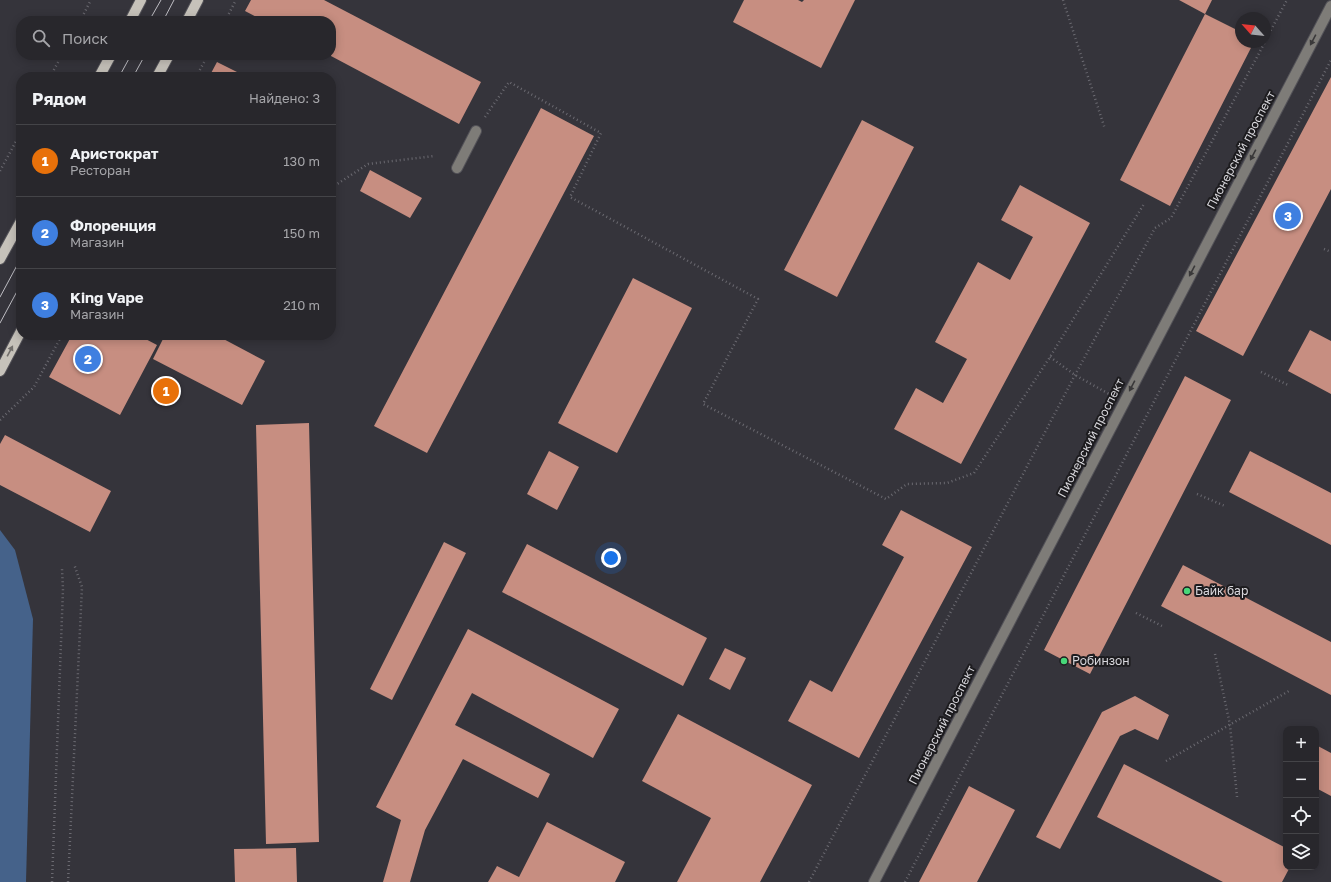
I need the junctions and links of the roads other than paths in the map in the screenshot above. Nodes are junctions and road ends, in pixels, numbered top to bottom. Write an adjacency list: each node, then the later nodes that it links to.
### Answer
1 (141, 0): 4 (main road)
2 (198, 0): 5 (main road)
3 (1331, 6): 16 (street, Пионерский проспект, one-way to 16)
4 (133, 16)
5 (190, 16)
6 (108, 60): 8 (main road)
7 (166, 60): 9 (main road)
8 (102, 72)
9 (160, 72)
10 (476, 131): 11 (street)
11 (457, 168)
12 (16, 230): 13 (main road)
13 (0, 259)
14 (16, 340): 15 (main road, one-way to 14)
15 (0, 371)
16 (874, 882)

